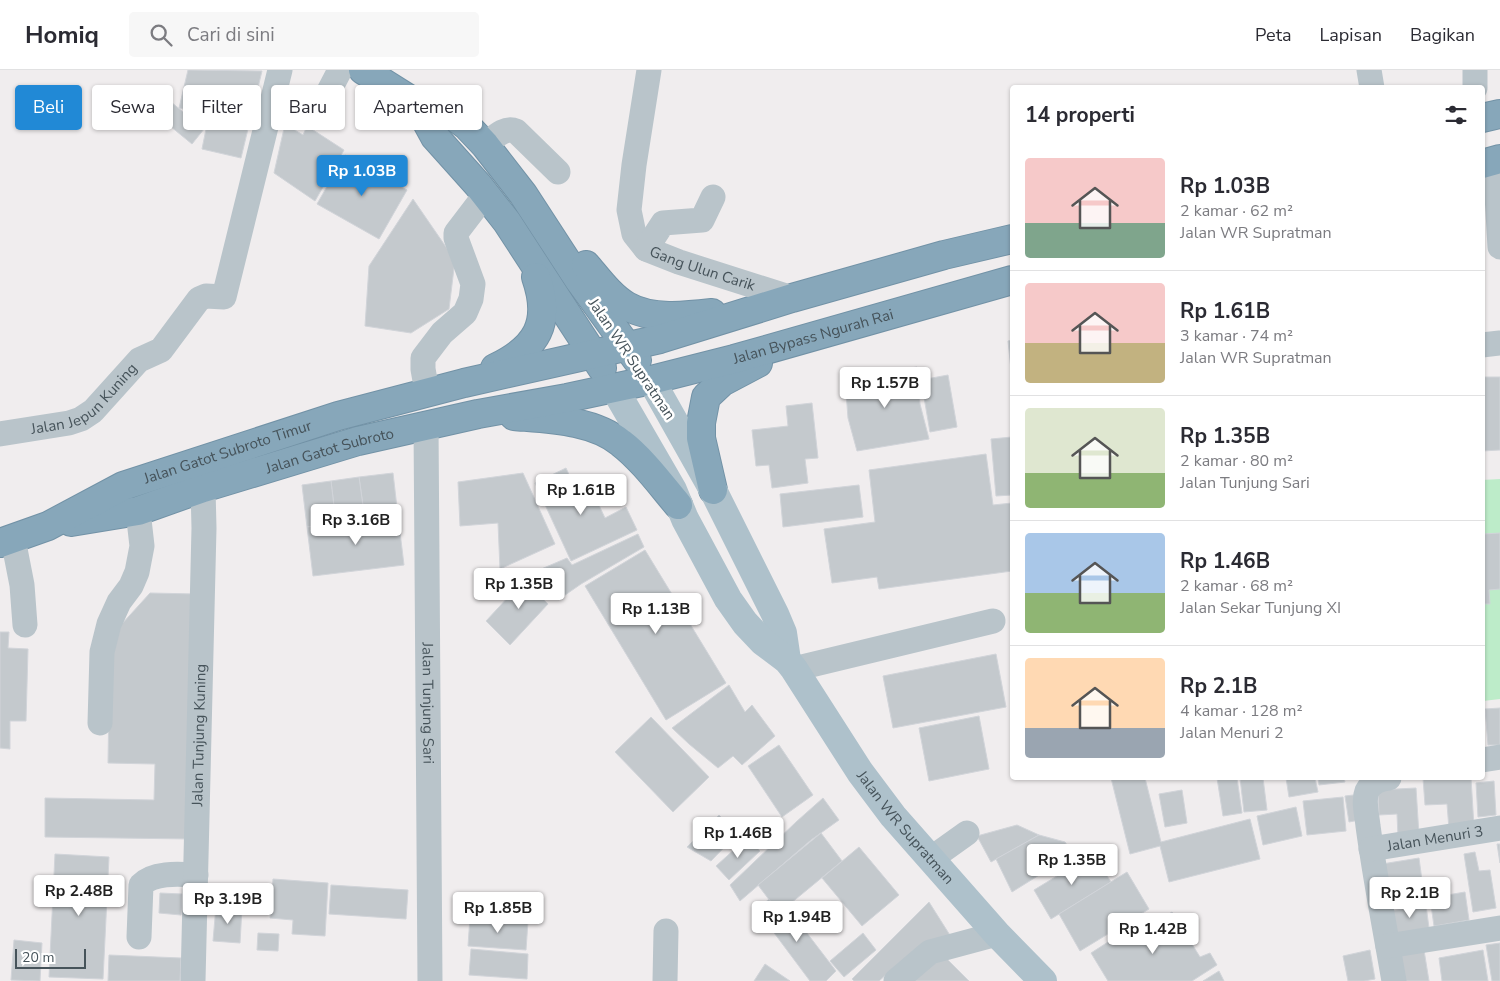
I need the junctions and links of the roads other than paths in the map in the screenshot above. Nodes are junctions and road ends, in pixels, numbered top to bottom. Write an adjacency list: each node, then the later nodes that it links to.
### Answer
1 (280, 70): 39 (street, Jalan Jepun Kuning)
2 (340, 70): 7 (street)
3 (363, 70): 8 (highway, Jalan WR Supratman)
4 (649, 70): 23 (street, Gang Ulun Carik)
5 (1369, 70): 9 (street)
6 (1475, 70): 10 (street)
7 (332, 85)
8 (387, 85)
9 (1372, 85)
10 (1475, 85)
11 (1500, 114): 12 (highway)
12 (1485, 117)
13 (432, 130): 18 (highway, Jalan WR Supratman)
14 (471, 130): 15 (highway, Jalan WR Supratman)
15 (485, 144): 17 (street); 20 (highway, Jalan WR Supratman)
16 (1492, 161): 22 (street)
17 (558, 172)
18 (485, 195): 24 (highway, Jalan WR Supratman); 36 (street)
19 (713, 197): 23 (street)
20 (538, 218): 27 (highway); 31 (highway, Jalan WR Supratman)
21 (1010, 239): 26 (highway)
22 (1494, 240)
23 (646, 249): 26 (street, Gang Ulun Carik)
24 (530, 258): 32 (highway, Jalan WR Supratman); 34 (highway)
25 (1010, 281): 28 (highway, Jalan Bypass Ngurah Rai)
26 (792, 298): 27 (highway)
27 (760, 308): 31 (highway)
28 (806, 337): 33 (highway, Jalan Bypass Ngurah Rai); 41 (highway)
29 (1500, 343): 30 (street)
30 (1485, 345)
31 (628, 347): 32 (highway); 33 (highway, Jalan WR Supratman)
32 (594, 355): 34 (highway); 35 (highway, Jalan WR Supratman)
33 (651, 380): 35 (highway, Jalan Bypass Ngurah Rai); 41 (main road, Jalan WR Supratman)
34 (464, 383): 36 (highway, Jalan Gatot Subroto Timur)
35 (614, 388): 37 (highway, Jalan Gatot Subroto); 42 (main road, Jalan WR Supratman)
36 (427, 392): 44 (highway, Jalan Gatot Subroto Timur)
37 (478, 414): 38 (highway, Jalan Gatot Subroto); 42 (highway)
38 (426, 424): 40 (highway, Jalan Gatot Subroto); 64 (street, Jalan Tunjung Sari)
39 (0, 434)
40 (203, 488): 43 (highway, Jalan Gatot Subroto); 57 (street, Jalan Tunjung Kuning)
41 (713, 490): 48 (main road, Jalan WR Supratman)
42 (678, 505): 48 (main road, Jalan WR Supratman)
43 (138, 511): 44 (highway, Jalan Gatot Subroto); 49 (street)
44 (48, 526): 45 (highway, Jalan Gatot Subroto Timur)
45 (6, 541): 47 (street)
46 (993, 621): 48 (street)
47 (25, 625)
48 (790, 664): 56 (main road, Jalan WR Supratman)
49 (100, 723)
50 (1500, 757): 51 (street)
51 (1485, 760)
52 (1380, 780): 55 (street)
53 (1500, 828): 55 (street, Jalan Menuri 3)
54 (966, 833): 56 (street)
55 (1371, 849): 62 (street)
56 (932, 858): 60 (main road, Jalan WR Supratman)
57 (196, 875): 61 (street); 63 (street, Jalan Tunjung Kuning)
58 (1500, 928): 62 (street)
59 (666, 931): 65 (street)
60 (996, 934): 66 (street); 67 (main road, Jalan WR Supratman)
61 (139, 936)
62 (1388, 946): 68 (street)
63 (193, 981)
64 (430, 981)
65 (665, 981)
66 (896, 981)
67 (1043, 981)
68 (1394, 981)

